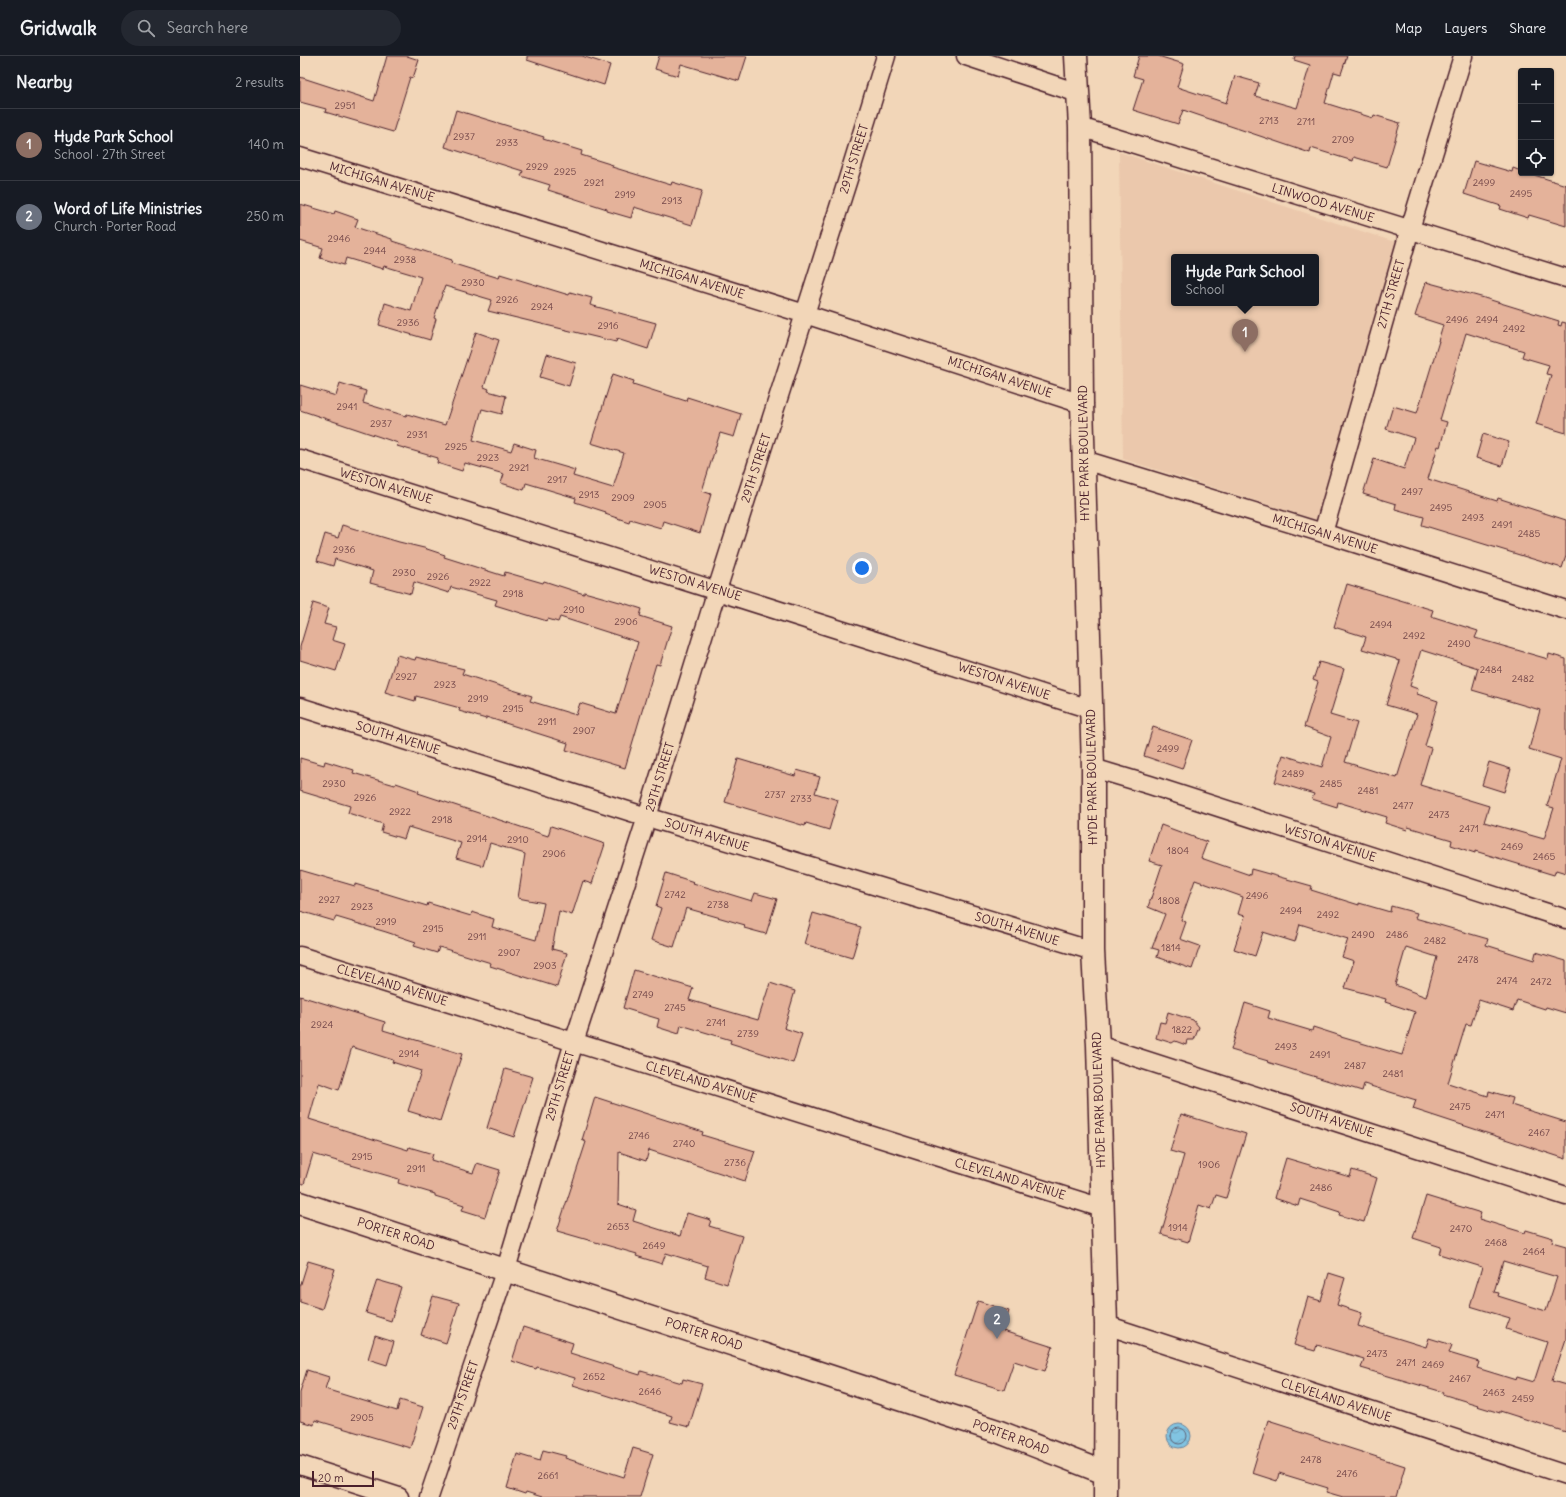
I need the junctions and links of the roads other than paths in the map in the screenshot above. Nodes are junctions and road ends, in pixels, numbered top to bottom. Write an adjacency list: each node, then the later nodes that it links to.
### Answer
1 (886, 56): 10 (street, 29TH STREET)
2 (966, 56): 5 (street)
3 (1076, 56): 5 (main road, HYDE PARK BOULEVARD)
4 (1463, 56): 8 (street, 27TH STREET)
5 (1078, 93): 6 (main road, HYDE PARK BOULEVARD)
6 (1080, 127): 8 (street, LINWOOD AVENUE); 11 (main road, HYDE PARK BOULEVARD)
7 (300, 156): 10 (street, MICHIGAN AVENUE)
8 (1410, 229): 9 (street, LINWOOD AVENUE); 14 (street, 27TH STREET)
9 (1566, 278)
10 (805, 314): 11 (street, MICHIGAN AVENUE); 15 (street, 29TH STREET)
11 (1082, 404): 13 (main road, HYDE PARK BOULEVARD)
12 (300, 459): 15 (street, WESTON AVENUE)
13 (1084, 460): 14 (street, MICHIGAN AVENUE); 18 (main road, HYDE PARK BOULEVARD)
14 (1323, 533): 16 (street, MICHIGAN AVENUE)
15 (717, 590): 18 (street, WESTON AVENUE); 20 (street, 29TH STREET)
16 (1566, 610)
17 (300, 707): 20 (street, SOUTH AVENUE)
18 (1090, 709): 19 (main road, HYDE PARK BOULEVARD)
19 (1093, 768): 21 (street, WESTON AVENUE); 22 (main road, HYDE PARK BOULEVARD)
20 (647, 817): 22 (street, SOUTH AVENUE); 24 (street, 29TH STREET)
21 (1566, 919)
22 (1093, 951): 25 (main road, HYDE PARK BOULEVARD)
23 (300, 956): 24 (street, CLEVELAND AVENUE)
24 (574, 1042): 28 (street, CLEVELAND AVENUE); 29 (street, 29TH STREET)
25 (1098, 1045): 26 (street, SOUTH AVENUE); 28 (main road, HYDE PARK BOULEVARD)
26 (1566, 1196)
27 (300, 1202): 29 (main road, PORTER ROAD)
28 (1102, 1208): 30 (main road, HYDE PARK BOULEVARD)
29 (506, 1269): 32 (main road, PORTER ROAD); 35 (street, 29TH STREET)
30 (1106, 1325): 32 (main road, HYDE PARK BOULEVARD); 33 (street, CLEVELAND AVENUE)
31 (300, 1465): 34 (street)
32 (1105, 1473): 36 (main road, HYDE PARK BOULEVARD)
33 (1566, 1475)
34 (399, 1497)
35 (429, 1497)
36 (1105, 1497)

